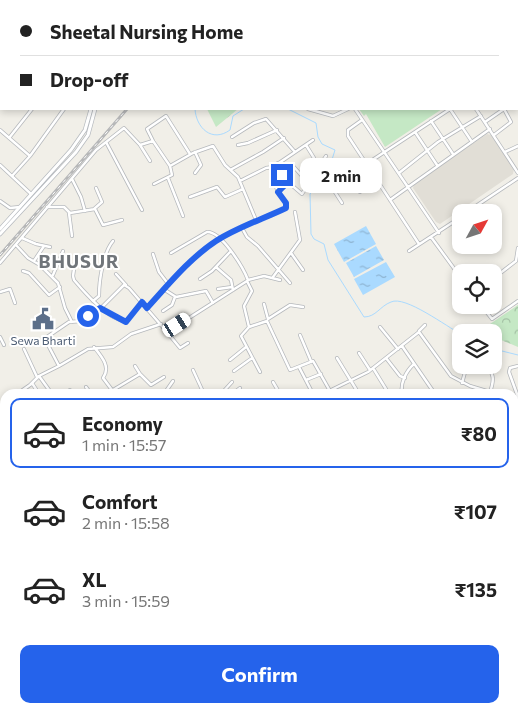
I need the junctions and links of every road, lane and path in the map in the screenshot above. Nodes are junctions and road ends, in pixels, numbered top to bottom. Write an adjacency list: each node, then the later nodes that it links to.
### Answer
1 (31, 110): 24 (street)
2 (63, 110): 42 (street)
3 (91, 110): 71 (main road)
4 (95, 110): 72 (main road)
5 (312, 110): 6 (street)
6 (346, 110)
7 (356, 110): 14 (street)
8 (448, 110): 15 (street)
9 (451, 110): 17 (street)
10 (477, 110): 13 (street)
11 (503, 110): 16 (street)
12 (505, 110): 22 (street)
13 (481, 116): 16 (street); 17 (street)
14 (362, 120): 38 (street); 48 (street)
15 (432, 121): 21 (street); 27 (street)
16 (485, 122): 20 (street)
17 (464, 128): 27 (street); 30 (street)
18 (0, 130): 24 (street)
19 (277, 130): 23 (street); 25 (street); 32 (street)
20 (490, 130): 22 (street); 30 (street)
21 (415, 132): 35 (street); 38 (street)
22 (494, 135): 39 (street)
23 (232, 137)
24 (9, 138): 42 (street)
25 (284, 138): 37 (street); 53 (street)
26 (313, 140): 33 (street)
27 (444, 140): 35 (street); 41 (street)
28 (153, 141): 31 (street); 40 (street); 50 (street)
29 (106, 142): 31 (street); 61 (street); 81 (street)
30 (472, 142): 41 (street)
31 (140, 145): 45 (street)
32 (238, 145)
33 (306, 145): 37 (street); 44 (street)
34 (518, 146): 39 (street)
35 (427, 151): 49 (street); 55 (street)
36 (195, 152): 40 (street); 53 (street); 54 (street)
37 (295, 152): 46 (street)
38 (385, 152): 48 (street); 55 (street)
39 (505, 152): 56 (street)
40 (190, 154): 50 (street)
41 (453, 154): 49 (street)
42 (30, 156): 57 (street)
43 (326, 156): 64 (street)
44 (314, 158)
45 (150, 161)
46 (278, 163): 51 (street); 63 (street)
47 (0, 165): 57 (street)
48 (366, 165): 58 (street); 74 (street)
49 (438, 165): 67 (street)
50 (170, 166): 59 (street)
51 (273, 167): 62 (street); 69 (street)
52 (294, 167): 64 (street)
53 (232, 169): 62 (street)
54 (195, 173)
55 (399, 173): 67 (street)
56 (518, 173)
57 (12, 176): 71 (street)
58 (349, 176): 70 (street); 76 (street)
59 (168, 178): 65 (street); 85 (street)
60 (518, 178): 77 (street)
61 (72, 179): 79 (street); 82 (street)
62 (240, 181): 68 (street)
63 (288, 182): 64 (street); 69 (street)
64 (308, 183)
65 (154, 184)
66 (96, 188): 80 (street)
67 (408, 188): 74 (street); 91 (street)
68 (243, 189): 73 (street); 87 (street)
69 (278, 192): 87 (street)
70 (360, 192)
71 (32, 193): 72 (main road); 78 (main road)
72 (38, 195): 92 (main road)
73 (190, 197)
74 (390, 200): 98 (street)
75 (0, 201): 78 (street)
76 (342, 203)
77 (479, 204)
78 (20, 207): 90 (main road)
79 (47, 207): 84 (street); 95 (street)
80 (94, 209): 82 (street); 86 (street)
81 (142, 210)
82 (85, 211): 84 (street)
83 (295, 212): 107 (street)
84 (69, 213): 93 (street)
85 (183, 216)
86 (122, 220)
87 (256, 220): 89 (street)
88 (452, 224): 91 (street)
89 (242, 228): 96 (street); 114 (street)
90 (0, 229)
91 (439, 233): 94 (street)
92 (0, 234)
93 (72, 236)
94 (431, 237): 98 (street); 112 (street)
95 (22, 238): 99 (street); 100 (street)
96 (221, 238): 105 (street); 106 (street); 126 (street)
97 (113, 241): 133 (street)
98 (419, 244): 104 (street)
99 (16, 245): 109 (street); 111 (street)
100 (44, 246): 101 (street); 109 (street)
101 (50, 247)
102 (518, 248): 117 (street)
103 (63, 251): 119 (street)
104 (409, 251)
105 (230, 252): 113 (street); 122 (street)
106 (171, 253)
107 (291, 253): 114 (street); 115 (street)
108 (153, 254): 126 (street)
109 (34, 261): 119 (street)
110 (76, 262): 133 (street)
111 (0, 263)
112 (452, 266)
113 (216, 267): 121 (street); 129 (street)
114 (277, 270): 120 (street); 124 (street)
115 (303, 270)
116 (23, 271): 127 (street)
117 (502, 272)
118 (116, 274): 125 (street)
119 (52, 276): 127 (street)
120 (273, 277): 122 (street); 123 (street)
121 (200, 279)
122 (248, 280): 129 (street); 151 (street)
123 (280, 280)
124 (290, 283)
125 (126, 285): 136 (street); 140 (street)
126 (169, 285): 130 (street)
127 (60, 287): 148 (street)
128 (218, 289): 129 (street)
129 (233, 289): 137 (street)
130 (165, 290): 132 (street); 141 (street)
131 (0, 292): 135 (street)
132 (175, 297): 137 (street); 142 (street)
133 (94, 301): 140 (street)
134 (518, 301): 144 (street)
135 (15, 302)
136 (142, 302): 140 (street); 141 (street)
137 (213, 303): 154 (street)
138 (264, 304): 147 (street)
139 (303, 306): 147 (street)
140 (100, 308): 148 (street)
141 (147, 308): 149 (street)
142 (163, 311)
143 (44, 312): 153 (street)
144 (502, 312)
145 (488, 314): 146 (street)
146 (499, 314)
147 (267, 320): 151 (street); 175 (street)
148 (72, 322): 153 (street)
149 (161, 324): 154 (street); 161 (street)
150 (425, 325): 155 (street)
151 (249, 327): 162 (street)
152 (380, 327): 164 (street)
153 (54, 332): 172 (street)
154 (167, 332): 158 (street)
155 (419, 332): 160 (street); 193 (street)
156 (300, 335): 170 (street)
157 (0, 337): 159 (street)
158 (188, 343)
159 (4, 344)
160 (402, 346): 164 (street); 171 (street)
161 (94, 347): 172 (street); 197 (street)
162 (246, 347): 166 (street); 169 (street)
163 (24, 349): 184 (street)
164 (398, 349): 168 (street)
165 (359, 353): 176 (street)
166 (252, 358): 178 (street); 179 (street)
167 (337, 358): 189 (street)
168 (386, 358): 176 (street); 186 (street)
169 (230, 360)
170 (311, 361): 175 (street); 181 (street)
171 (414, 364): 186 (street); 209 (street)
172 (59, 366): 184 (street)
173 (136, 366): 180 (street)
174 (518, 366): 212 (street)
175 (299, 367): 188 (street)
176 (372, 369): 189 (street); 207 (street)
177 (193, 370): 200 (street)
178 (234, 372)
179 (260, 372)
180 (140, 374): 185 (street); 198 (street)
181 (321, 374): 188 (street); 204 (street)
182 (464, 374): 193 (street)
183 (492, 374): 211 (street)
184 (38, 377): 192 (street); 196 (street)
185 (164, 377)
186 (405, 378): 208 (street)
187 (173, 381): 199 (street)
188 (306, 381): 203 (street)
189 (351, 381): 205 (street); 206 (street)
190 (232, 382): 201 (street)
191 (273, 382): 202 (street)
192 (32, 383): 194 (street); 195 (street)
193 (462, 383): 210 (street)
194 (24, 389)
195 (36, 389)
196 (48, 389)
197 (111, 389)
198 (114, 389)
199 (167, 389)
200 (202, 389)
201 (226, 389)
202 (277, 389)
203 (310, 389)
204 (329, 389)
205 (332, 389)
206 (356, 389)
207 (386, 389)
208 (401, 389)
209 (432, 389)
210 (479, 389)
211 (491, 389)
212 (515, 389)

